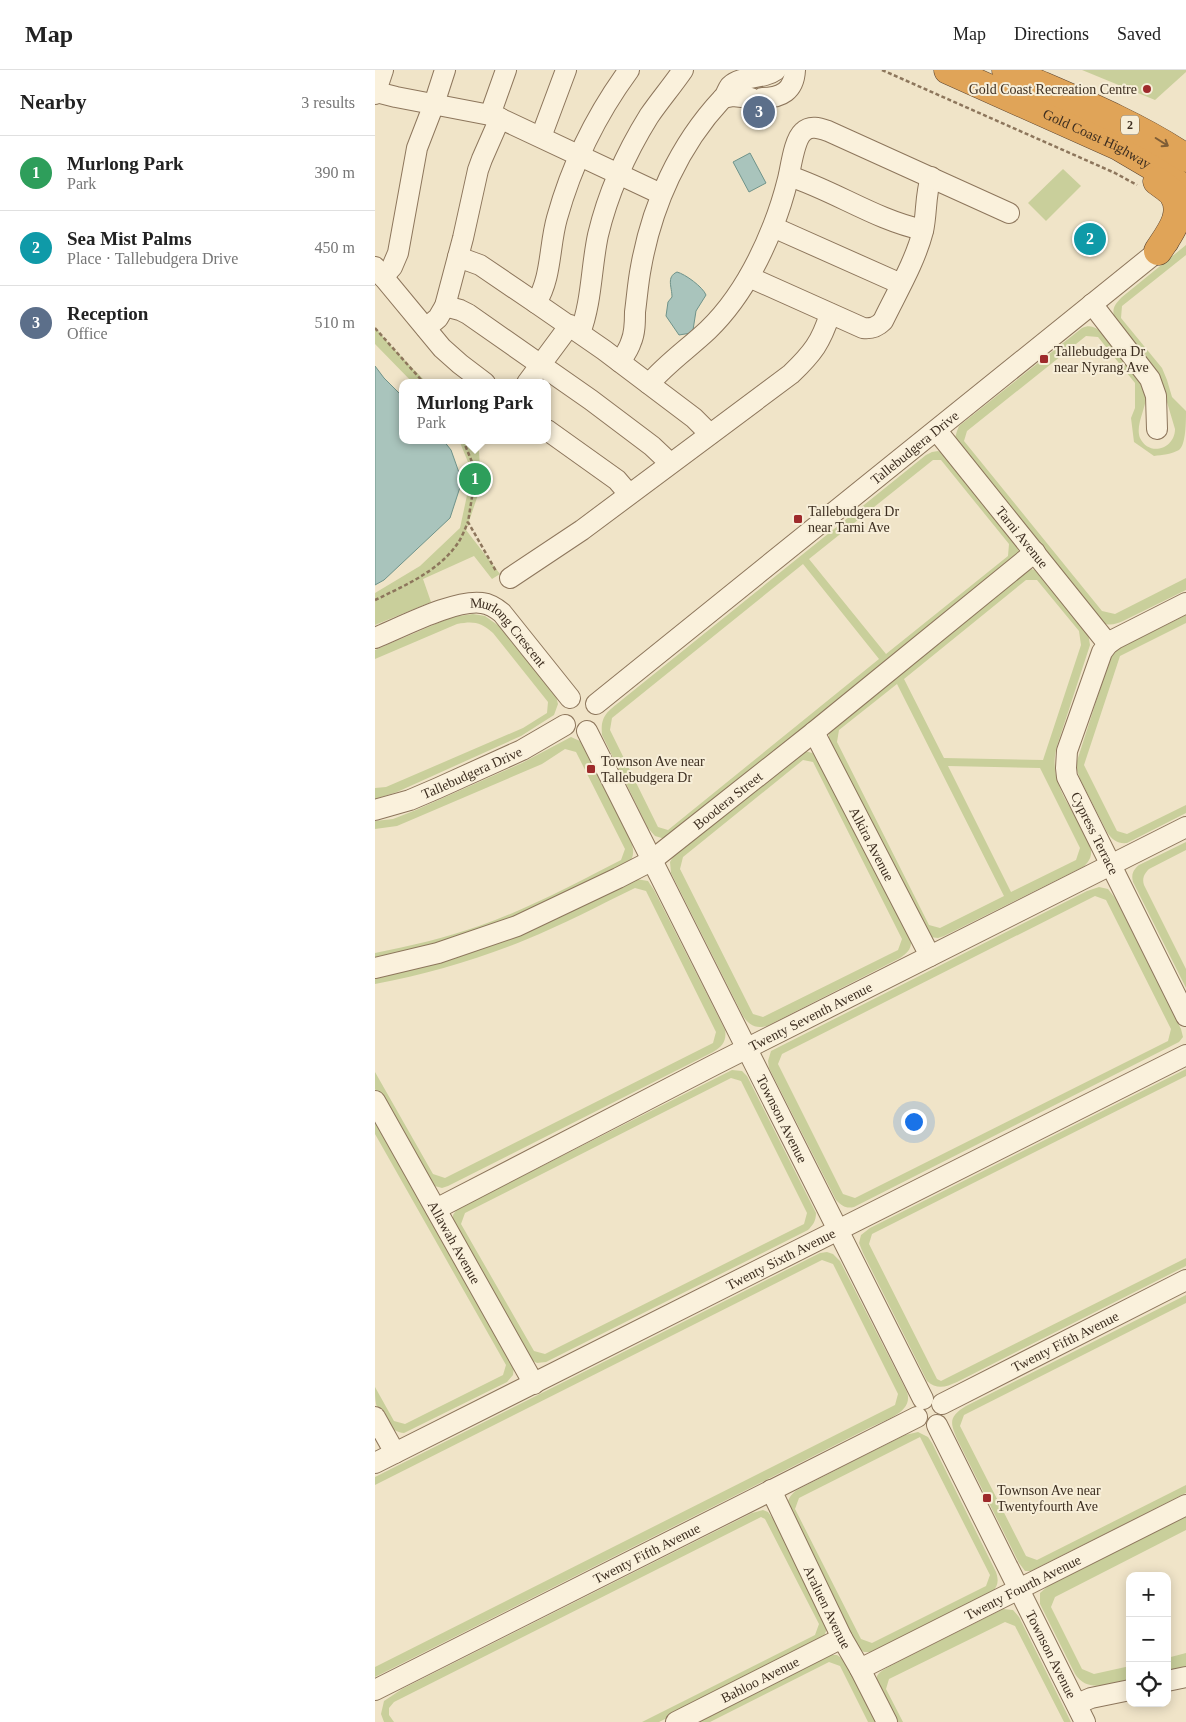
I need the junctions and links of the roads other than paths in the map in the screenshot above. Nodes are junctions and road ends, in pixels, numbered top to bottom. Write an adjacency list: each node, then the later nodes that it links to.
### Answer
1 (383, 70): 11 (street)
2 (445, 70): 13 (street)
3 (506, 70): 14 (street)
4 (565, 70): 15 (street)
5 (629, 70): 17 (street)
6 (683, 70): 19 (street)
7 (776, 70): 12 (street)
8 (795, 70): 12 (street)
9 (948, 70): 16 (highway, Gold Coast Highway / 2)
10 (1006, 70): 18 (highway, Gold Coast Highway / 2, one-way to 18)
11 (375, 93): 13 (street)
12 (723, 98): 23 (street)
13 (434, 104): 14 (street); 30 (street)
14 (495, 116): 15 (street); 29 (street)
15 (541, 137): 17 (street)
16 (1118, 146): 22 (highway, Gold Coast Highway / 2); 28 (highway)
17 (579, 155): 19 (street); 33 (street)
18 (1186, 158)
19 (619, 174): 23 (street); 38 (street)
20 (789, 176): 21 (street); 25 (street); 26 (street)
21 (931, 177): 24 (street); 26 (street)
22 (1186, 190)
23 (661, 194): 39 (street)
24 (1009, 213)
25 (773, 227): 31 (street); 32 (street)
26 (923, 230): 32 (street)
27 (1186, 230): 28 (street, Tallebudgera Drive)
28 (1158, 251): 34 (street, Tallebudgera Drive)
29 (458, 257): 33 (street); 35 (street)
30 (379, 272): 37 (street)
31 (749, 277): 36 (street); 43 (street)
32 (901, 284): 36 (street)
33 (536, 302): 38 (street)
34 (1092, 304): 44 (street); 45 (street, Tallebudgera Drive)
35 (445, 306): 37 (street); 40 (street)
36 (830, 314): 47 (street)
37 (426, 328): 41 (street)
38 (575, 329): 39 (street); 40 (street)
39 (620, 362): 43 (street)
40 (541, 364): 42 (street); 48 (street)
41 (480, 379)
42 (530, 379)
43 (649, 384): 47 (street)
44 (1157, 429)
45 (937, 431): 50 (street, Tarni Avenue); 56 (street, Tallebudgera Drive)
46 (551, 433): 49 (street)
47 (710, 434): 48 (street)
48 (670, 464): 49 (street)
49 (629, 494): 51 (street)
50 (1035, 552): 54 (street, Tarni Avenue); 59 (street, Boodera Street)
51 (504, 577)
52 (1186, 603): 54 (street)
53 (375, 638): 55 (street, Murlong Crescent)
54 (1108, 644): 63 (street, Cypress Terrace)
55 (570, 698): 56 (street); 57 (street)
56 (596, 704): 58 (street)
57 (565, 725): 58 (street); 60 (street, Tallebudgera Drive)
58 (587, 731): 62 (street, Townson Avenue)
59 (814, 732): 62 (street, Boodera Street); 64 (street, Alkira Avenue)
60 (375, 810)
61 (1186, 827): 63 (street, Twenty Seventh Avenue)
62 (651, 861): 65 (street, Boodera Street); 67 (street, Townson Avenue)
63 (1112, 864): 64 (street, Twenty Seventh Avenue); 66 (street, Cypress Terrace)
64 (930, 956): 67 (street, Twenty Seventh Avenue)
65 (375, 968)
66 (1186, 1016)
67 (747, 1048): 70 (street, Twenty Seventh Avenue); 71 (street, Townson Avenue)
68 (1186, 1055): 71 (street, Twenty Sixth Avenue)
69 (375, 1101): 70 (street, Allawah Avenue)
70 (436, 1209): 73 (street, Allawah Avenue)
71 (838, 1229): 73 (street, Twenty Sixth Avenue); 74 (street, Townson Avenue)
72 (1186, 1280): 74 (street, Twenty Fifth Avenue)
73 (534, 1384): 76 (street, Twenty Sixth Avenue)
74 (927, 1406): 78 (street, Twenty Fifth Avenue); 80 (street, Townson Avenue)
75 (375, 1417): 76 (street)
76 (395, 1453): 77 (street, Twenty Sixth Avenue)
77 (375, 1463)
78 (771, 1490): 81 (street, Araluen Avenue); 85 (street, Twenty Fifth Avenue)
79 (1186, 1505): 80 (street, Twenty Fourth Avenue)
80 (1018, 1589): 82 (street, Twenty Fourth Avenue); 87 (street, Townson Avenue)
81 (842, 1638): 82 (street, Araluen Avenue); 88 (street, Bahloo Avenue)
82 (860, 1669): 89 (street, Araluen Avenue)
83 (1186, 1677): 84 (street)
84 (1171, 1680)
85 (375, 1690)
86 (1126, 1691): 87 (street)
87 (1077, 1704): 90 (street, Townson Avenue)
88 (676, 1722)
89 (887, 1722)
90 (1085, 1722)

